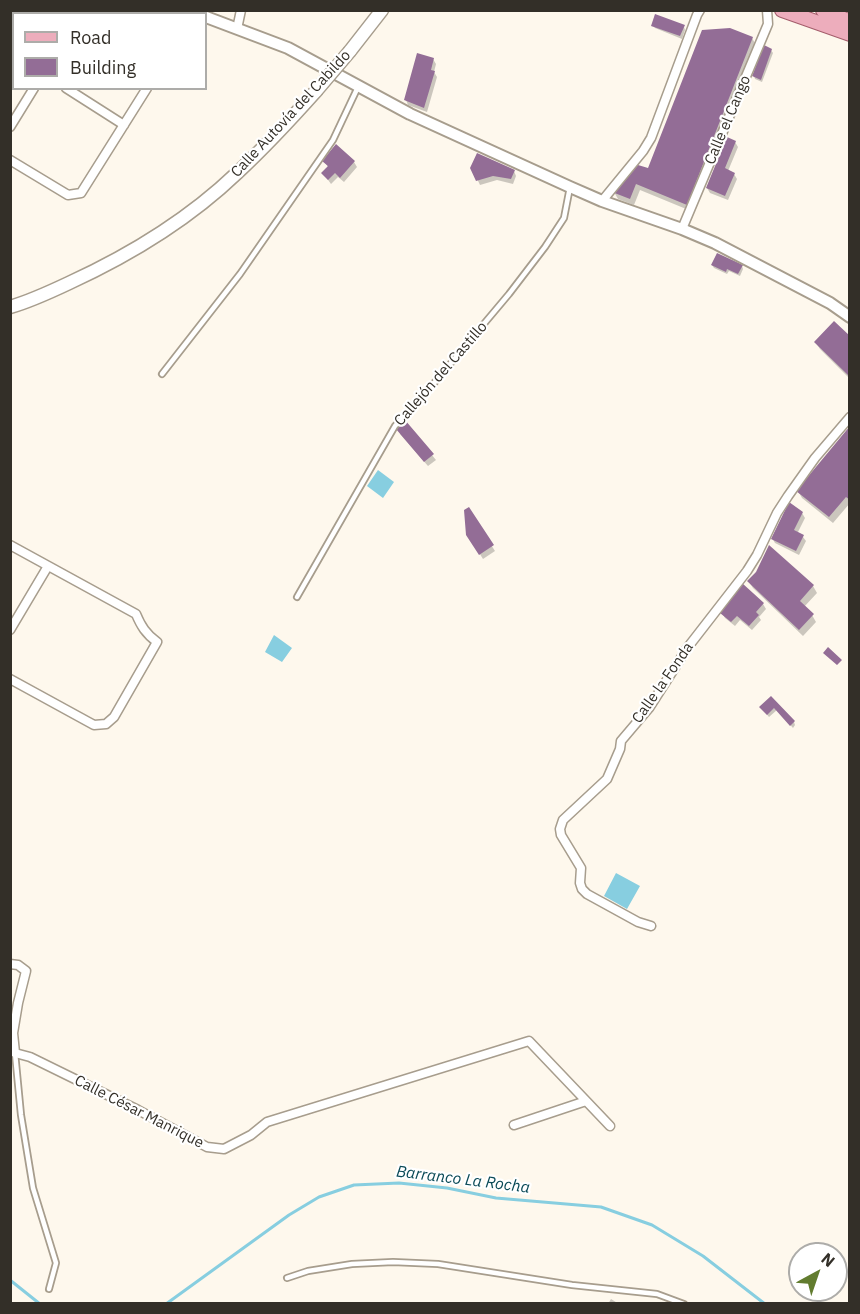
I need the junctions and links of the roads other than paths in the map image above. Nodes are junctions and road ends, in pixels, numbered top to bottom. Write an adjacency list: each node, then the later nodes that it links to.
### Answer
1 (241, 10): 9 (street)
2 (700, 10): 19 (street)
3 (767, 10): 20 (street, Calle el Cango)
4 (782, 10): 10 (main road)
5 (823, 10): 8 (main road)
6 (382, 13): 21 (main road, Calle Autovía del Cabildo, bridge)
7 (207, 17): 9 (street)
8 (849, 22)
9 (237, 29): 11 (street)
10 (849, 34)
11 (359, 86): 18 (street); 23 (lane)
12 (33, 90): 16 (street)
13 (69, 90): 15 (street)
14 (146, 90): 15 (street)
15 (124, 125): 17 (street)
16 (10, 127)
17 (10, 160)
18 (570, 187): 19 (street); 27 (lane, Callejón del Castillo)
19 (602, 201): 20 (street)
20 (682, 230): 22 (street)
21 (10, 308)
22 (849, 317)
23 (162, 374)
24 (849, 417): 30 (street, Calle la Fonda)
25 (10, 545): 26 (street)
26 (48, 566): 28 (street); 29 (street)
27 (297, 597)
28 (10, 630)
29 (10, 679)
30 (651, 926)
31 (10, 964): 32 (street)
32 (15, 1053): 33 (street, Calle César Manrique); 37 (lane)
33 (586, 1101): 34 (street); 35 (street)
34 (514, 1125)
35 (610, 1126)
36 (287, 1278): 38 (lane)
37 (49, 1289)
38 (684, 1304)

